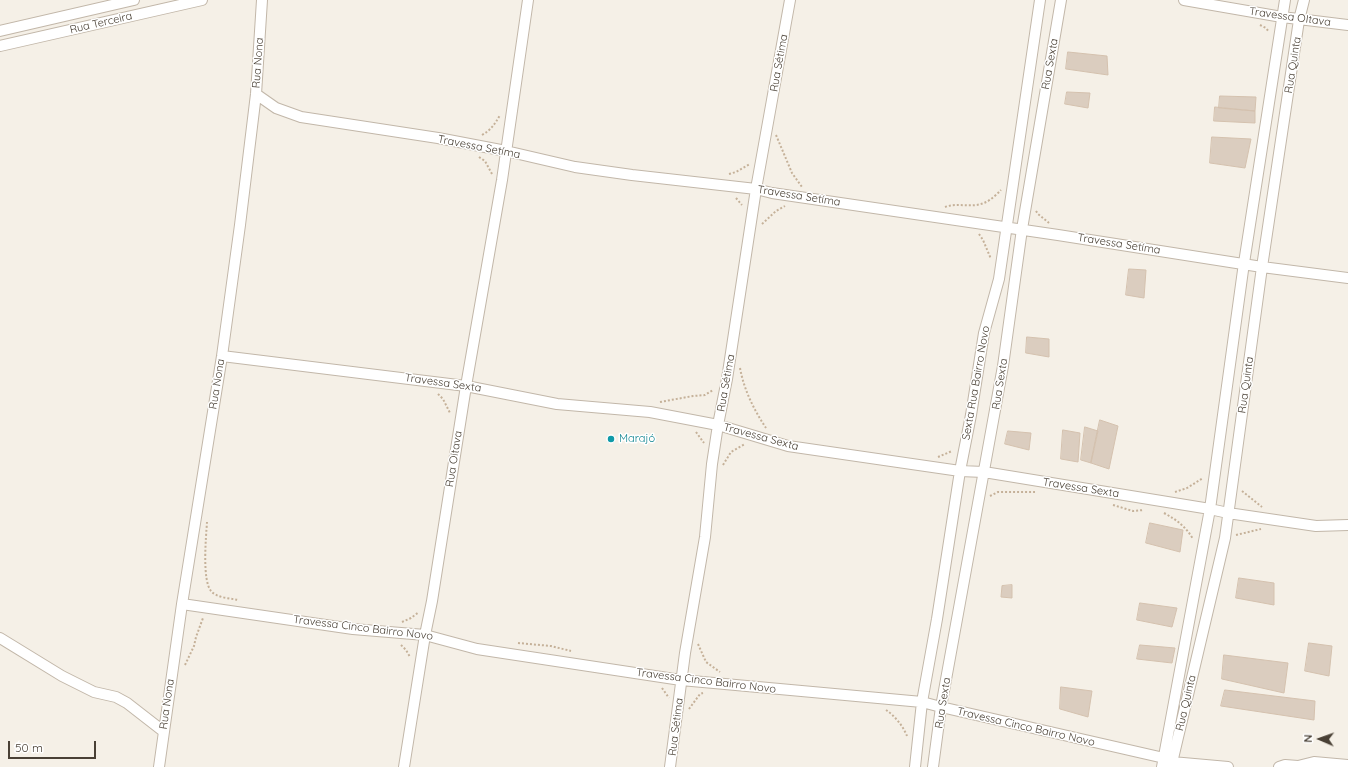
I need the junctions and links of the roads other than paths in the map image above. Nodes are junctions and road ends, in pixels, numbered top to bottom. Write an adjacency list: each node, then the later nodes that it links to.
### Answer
1 (134, 0): 14 (street, Rua Terceira)
2 (262, 0): 16 (street, Rua Nona)
3 (528, 0): 17 (street, Rua Oitava)
4 (790, 0): 18 (street, Rua Sétima)
5 (1040, 0): 19 (street, Sexta Rua Bairro Novo)
6 (1061, 0): 20 (street, Rua Sexta)
7 (1184, 0): 11 (street, Travessa OItava)
8 (1285, 0): 11 (street, Rua Quinta)
9 (1304, 0): 12 (street, Rua Quinta)
10 (195, 1): 15 (street, Rua Terceira)
11 (1282, 17): 12 (street, Travessa OItava); 21 (street, Rua Quinta)
12 (1299, 20): 13 (street, Travessa OItava); 22 (street, Rua Quinta)
13 (1348, 25)
14 (0, 31)
15 (0, 46)
16 (256, 94): 17 (street, Travessa Setíma); 24 (street, Rua Nona)
17 (506, 151): 18 (street, Travessa Setíma); 25 (street, Rua Oitava)
18 (756, 189): 19 (street, Travessa Setíma); 26 (street, Rua Sétima)
19 (1008, 228): 20 (street, Travessa Setíma); 27 (street, Sexta Rua Bairro Novo)
20 (1022, 229): 21 (street, Travessa Setíma); 28 (street, Rua Sexta)
21 (1244, 263): 22 (street, Travessa Setíma); 29 (street, Rua Quinta)
22 (1262, 267): 23 (street, Travessa Setíma); 30 (street, Rua Quinta)
23 (1348, 278)
24 (222, 356): 25 (street, Travessa Sexta); 32 (street, Rua Nona)
25 (466, 386): 26 (street, Travessa Sexta); 33 (street, Rua Oitava)
26 (718, 426): 27 (street, Travessa Sexta); 35 (street, Rua Sétima)
27 (960, 471): 28 (street, Travessa Sexta); 36 (street, Sexta Rua Bairro Novo)
28 (984, 472): 29 (street, Travessa Sexta); 37 (street, Rua Sexta)
29 (1210, 509): 30 (street, Travessa Sexta); 39 (street, Rua Quinta)
30 (1228, 513): 31 (street, Travessa Sexta); 39 (street, Rua Quinta)
31 (1348, 525)
32 (182, 604): 33 (street, Travessa Cinco Bairro Novo); 38 (street, Rua Nona)
33 (425, 635): 35 (street, Travessa Cinco Bairro Novo); 42 (street, Rua Oitava)
34 (0, 638): 38 (street)
35 (681, 680): 36 (street, Travessa Cinco Bairro Novo); 43 (street, Rua Sétima)
36 (922, 702): 37 (street, Travessa Cinco Bairro Novo); 44 (street, Sexta Rua Bairro Novo)
37 (941, 708): 39 (street, Travessa Cinco Bairro Novo); 45 (street, Rua Sexta)
38 (164, 731): 41 (street, Rua Nona)
39 (1167, 763): 46 (street, Travessa Cinco Bairro Novo)
40 (1348, 765): 47 (street)
41 (159, 767)
42 (404, 767)
43 (670, 767)
44 (914, 767)
45 (933, 767)
46 (1228, 767)
47 (1279, 767)

